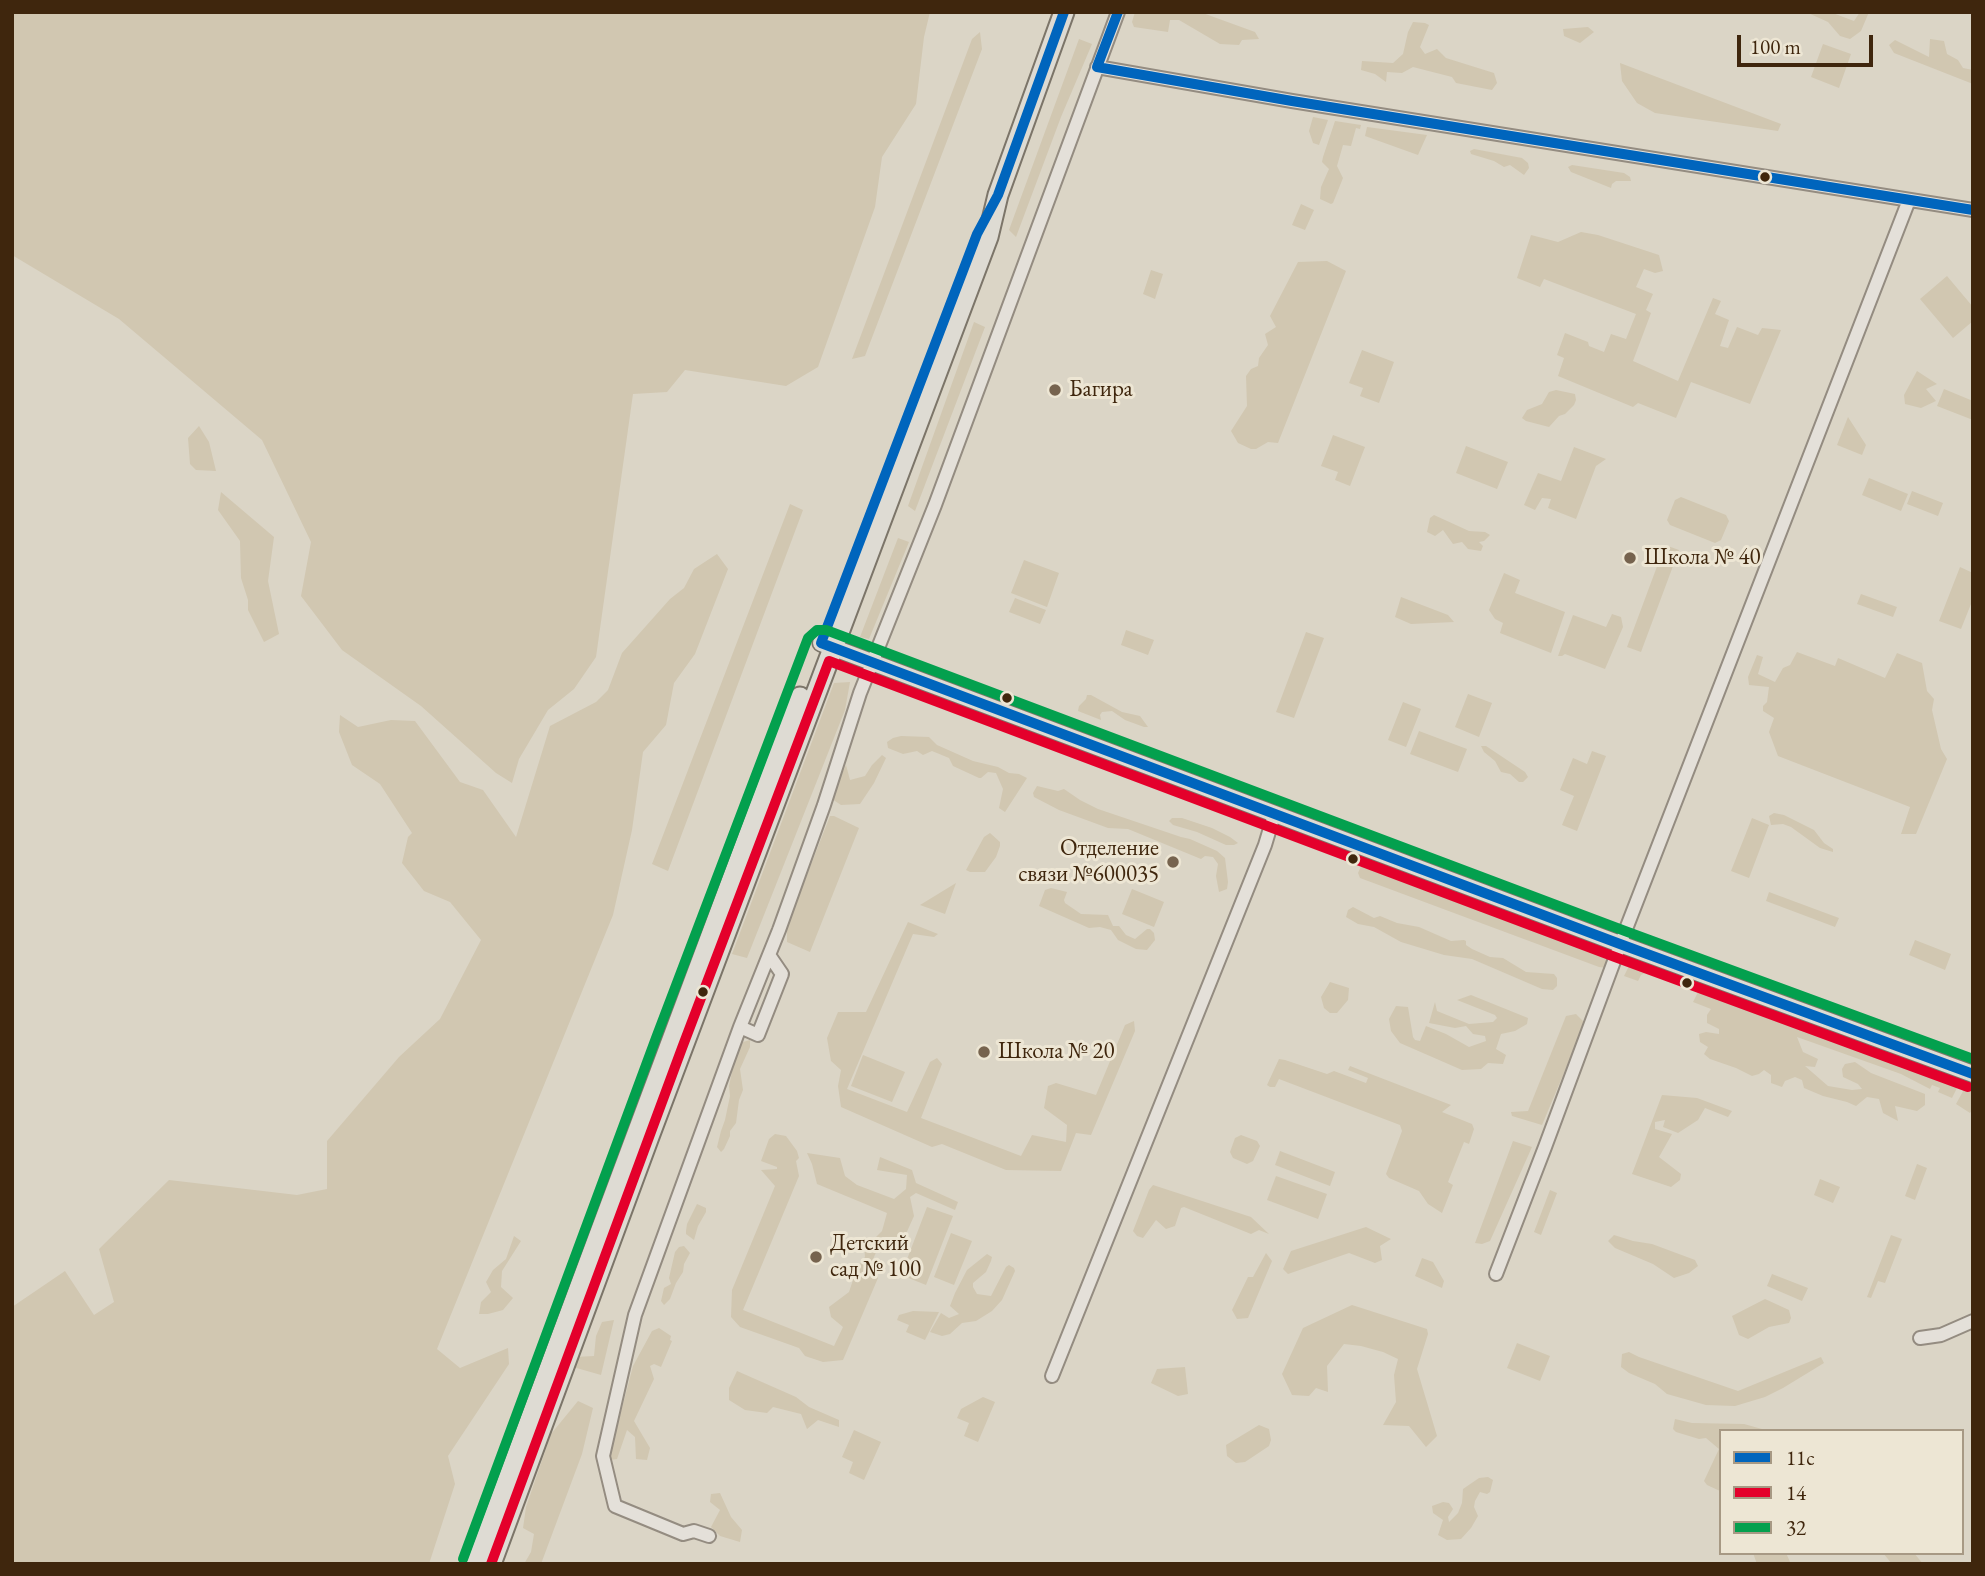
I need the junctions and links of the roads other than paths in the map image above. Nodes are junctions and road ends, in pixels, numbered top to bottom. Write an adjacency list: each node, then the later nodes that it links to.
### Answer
1 (1064, 12): 6 (highway)
2 (1118, 12): 3 (street)
3 (1097, 67): 4 (street); 7 (street)
4 (1909, 200): 5 (street); 9 (street)
5 (1973, 210)
6 (827, 645): 7 (main road); 18 (highway); 19 (highway)
7 (873, 662): 8 (main road); 10 (street)
8 (1274, 815): 9 (main road); 16 (street)
9 (1620, 944): 12 (main road); 13 (street)
10 (769, 955): 11 (street); 11 (street)
11 (740, 1027): 17 (street)
12 (1973, 1074)
13 (1496, 1274)
14 (1973, 1321): 15 (street)
15 (1920, 1338)
16 (1052, 1376)
17 (709, 1536)
18 (475, 1564)
19 (491, 1564)

